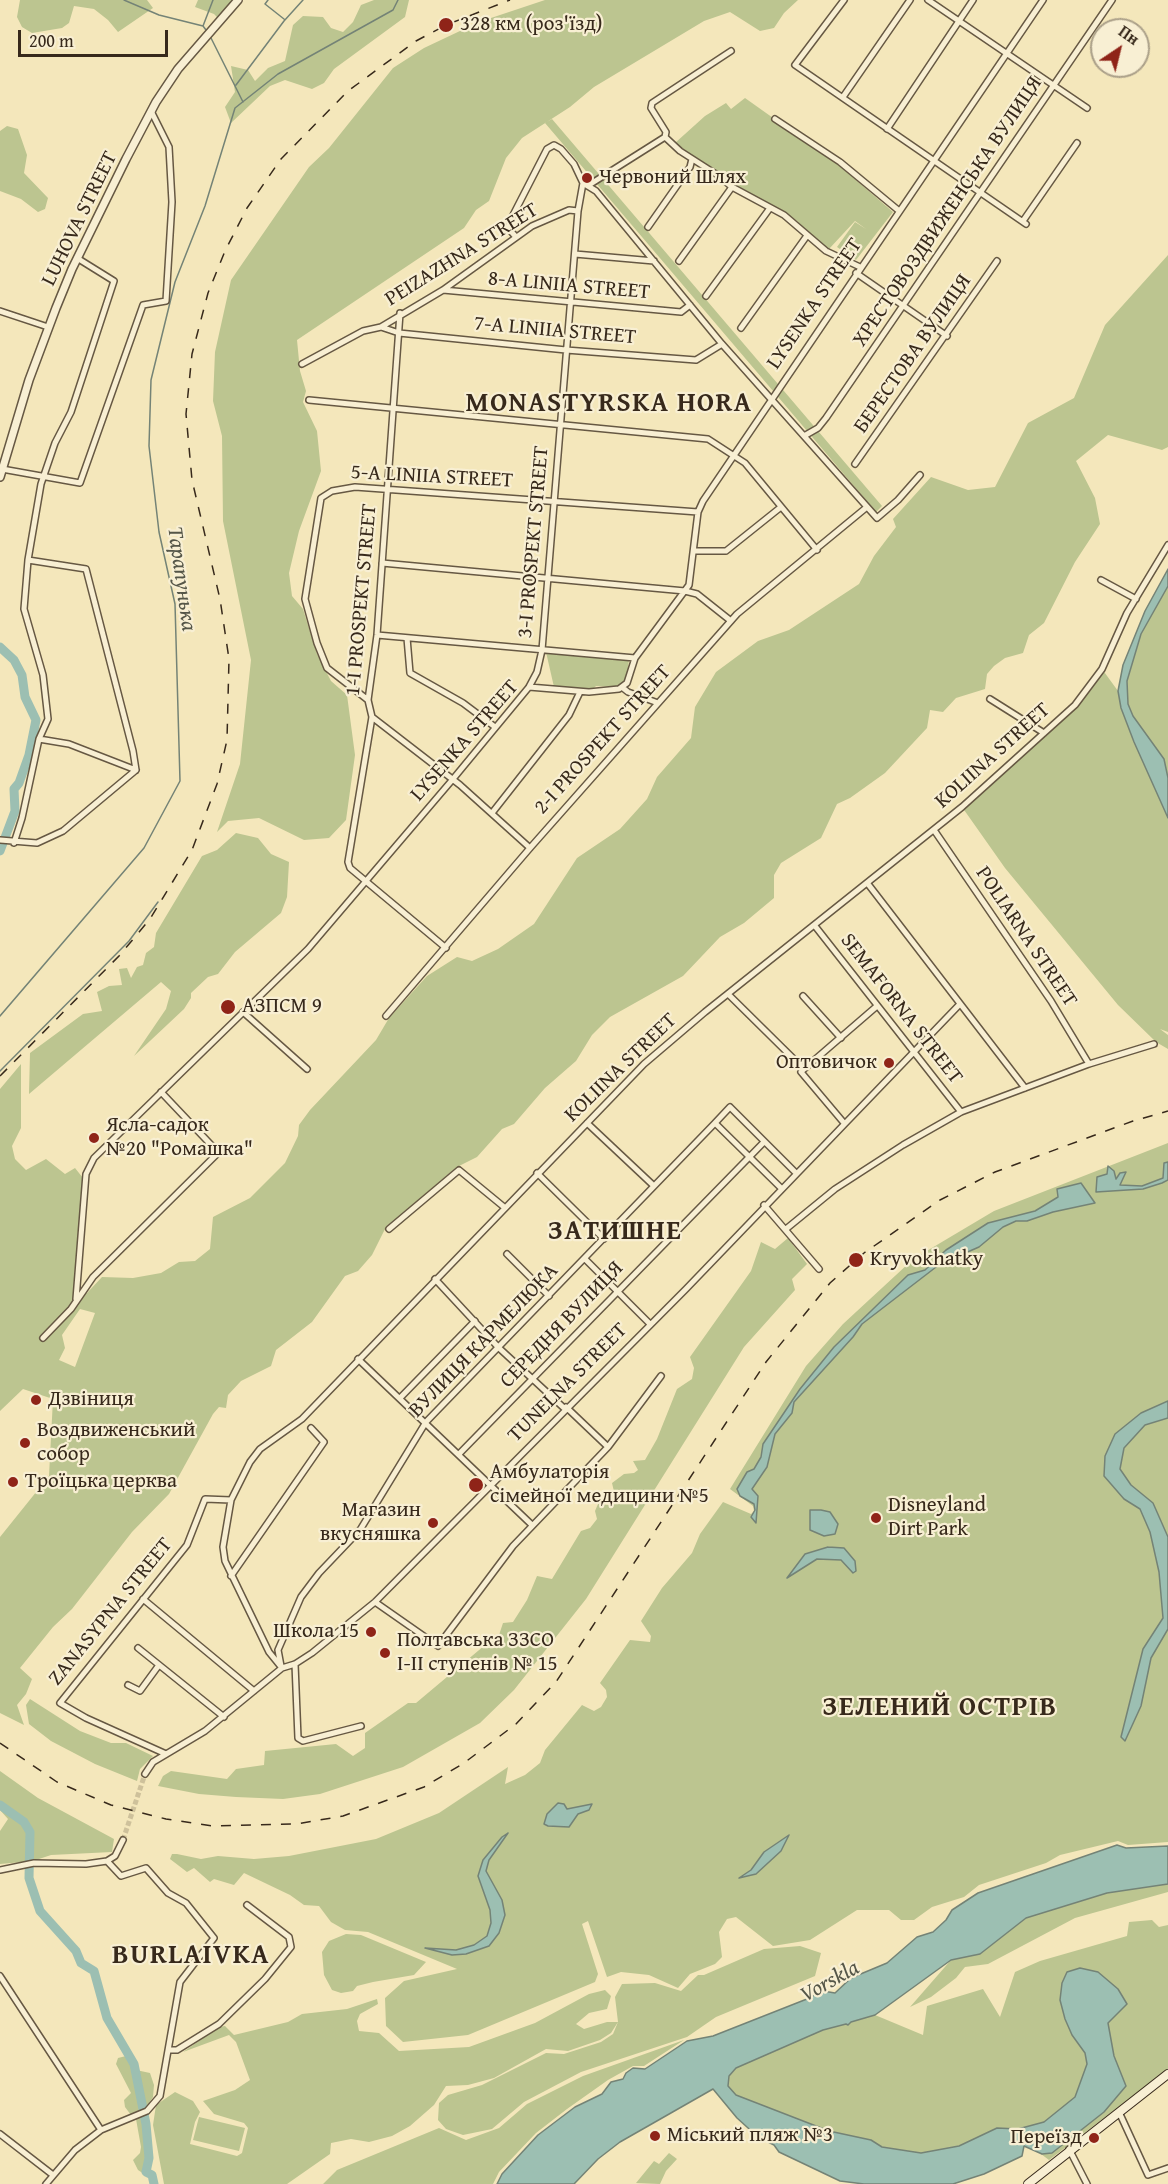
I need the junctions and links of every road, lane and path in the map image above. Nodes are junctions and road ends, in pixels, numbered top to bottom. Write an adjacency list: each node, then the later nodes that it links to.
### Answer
1 (238, 0): 14 (street, LUHOVA STREET)
2 (844, 0): 12 (street)
3 (910, 0): 12 (street)
4 (928, 0): 8 (street)
5 (973, 0): 8 (street)
6 (1043, 0): 10 (street, LYSENKA STREET)
7 (1112, 0): 11 (street, ХРЕСТОВОЗДВИЖЕНСЬКА ВУЛИЦЯ)
8 (960, 22): 10 (street); 16 (street)
9 (731, 51): 17 (street)
10 (1006, 54): 11 (street); 20 (street, LYSENKA STREET)
11 (1054, 87): 13 (street); 23 (street, ХРЕСТОВОЗДВИЖЕНСЬКА ВУЛИЦЯ)
12 (843, 97): 16 (street)
13 (1087, 108)
14 (151, 111): 31 (street, LUHOVA STREET); 59 (street)
15 (775, 119): 25 (street)
16 (887, 129): 20 (street)
17 (666, 135): 19 (street); 21 (street)
18 (1077, 143): 23 (street)
19 (692, 159): 22 (street); 27 (street)
20 (932, 160): 23 (street); 25 (street, LYSENKA STREET)
21 (586, 184): 26 (street, 3-I PROSPEKT STREET); 28 (street); 32 (street)
22 (732, 187): 24 (street); 33 (street)
23 (979, 192): 40 (street, ХРЕСТОВОЗДВИЖЕНСЬКА ВУЛИЦЯ)
24 (770, 208): 29 (street); 37 (street)
25 (898, 210): 35 (street, LYSENKA STREET)
26 (578, 211): 28 (street, PEIZAZHNA STREET); 30 (street, 3-I PROSPEKT STREET)
27 (648, 227)
28 (516, 237): 36 (street, PEIZAZHNA STREET)
29 (806, 237): 35 (street); 45 (street)
30 (575, 254): 32 (street); 38 (street, 3-I PROSPEKT STREET)
31 (77, 258): 43 (street, LUHOVA STREET); 59 (street)
32 (654, 261): 39 (street)
33 (679, 261)
34 (997, 261): 47 (street, БЕРЕСТОВА ВУЛИЦЯ)
35 (858, 270): 40 (street); 52 (street, LYSENKA STREET)
36 (443, 290): 38 (street, 8-A LINIIA STREET); 42 (street, PEIZAZHNA STREET)
37 (706, 296)
38 (571, 302): 39 (street, 8-A LINIIA STREET); 49 (street, 3-I PROSPEKT STREET)
39 (690, 305): 48 (street)
40 (905, 305): 47 (street); 55 (street, ХРЕСТОВОЗДВИЖЕНСЬКА ВУЛИЦЯ)
41 (0, 311): 43 (street)
42 (400, 313): 44 (street, PEIZAZHNA STREET); 46 (street, 1-I PROSPEKT STREET)
43 (48, 327): 58 (street, LUHOVA STREET)
44 (381, 327): 46 (street, 7-A LINIIA STREET); 50 (street, PEIZAZHNA STREET)
45 (741, 328)
46 (399, 333): 49 (street, 7-A LINIIA STREET); 53 (street, 1-I PROSPEKT STREET)
47 (947, 336): 57 (street, БЕРЕСТОВА ВУЛИЦЯ)
48 (722, 344): 49 (street, 7-A LINIIA STREET); 52 (street)
49 (566, 350): 54 (street, 3-I PROSPEKT STREET)
50 (302, 364)
51 (309, 400): 53 (street)
52 (772, 400): 55 (street); 56 (street, LYSENKA STREET)
53 (393, 408): 54 (street); 61 (street, 1-I PROSPEKT STREET)
54 (560, 425): 56 (street); 62 (street, 3-I PROSPEKT STREET)
55 (804, 436): 64 (street)
56 (735, 455): 63 (street); 65 (street, LYSENKA STREET)
57 (855, 465)
58 (1, 473): 59 (street)
59 (44, 475): 69 (street)
60 (920, 475): 64 (street)
61 (387, 489): 62 (street, 5-A LINIIA STREET); 70 (street, 1-I PROSPEKT STREET); 84 (street, 5-A LINIIA STREET)
62 (554, 500): 65 (street, 5-A LINIIA STREET); 71 (street, 3-I PROSPEKT STREET)
63 (781, 507): 67 (street); 68 (street)
64 (867, 507): 67 (street, 2-I PROSPEKT STREET)
65 (698, 512): 68 (street, LYSENKA STREET)
66 (1168, 545): 74 (street, KOLIINA STREET)
67 (817, 550): 75 (street, 2-I PROSPEKT STREET)
68 (694, 551): 73 (street, LYSENKA STREET)
69 (28, 560): 89 (street); 90 (street)
70 (382, 563): 71 (street); 76 (street, 1-I PROSPEKT STREET)
71 (547, 577): 73 (street); 78 (street, 3-I PROSPEKT STREET)
72 (1101, 580): 74 (street)
73 (685, 591): 75 (street); 79 (street, LYSENKA STREET)
74 (1136, 599): 88 (street, KOLIINA STREET)
75 (730, 621): 85 (street, 2-I PROSPEKT STREET)
76 (377, 635): 77 (street); 84 (street, 1-I PROSPEKT STREET)
77 (407, 638): 78 (street); 87 (street)
78 (542, 650): 79 (street); 80 (street, 3-I PROSPEKT STREET)
79 (635, 658): 81 (street, LYSENKA STREET)
80 (529, 687): 82 (street, LYSENKA STREET); 87 (street, LYSENKA STREET)
81 (623, 688): 82 (street, LYSENKA STREET); 85 (street)
82 (580, 692): 92 (street)
83 (990, 699): 88 (street)
84 (368, 700): 86 (street, 1-I PROSPEKT STREET)
85 (658, 703): 96 (street, 2-I PROSPEKT STREET)
86 (372, 717): 91 (street); 97 (street, 1-I PROSPEKT STREET)
87 (495, 728): 91 (street, LYSENKA STREET)
88 (1044, 733): 93 (street, KOLIINA STREET)
89 (39, 739): 90 (street); 95 (street)
90 (136, 770): 95 (street)
91 (453, 779): 92 (street); 97 (street, LYSENKA STREET)
92 (492, 813): 96 (street)
93 (934, 830): 98 (street, KOLIINA STREET); 110 (street, POLIARNA STREET)
94 (0, 840): 95 (street)
95 (14, 843)
96 (530, 848): 100 (street, 2-I PROSPEKT STREET)
97 (366, 881): 100 (street); 105 (street, LYSENKA STREET)
98 (868, 884): 99 (street, KOLIINA STREET); 103 (street)
99 (815, 926): 101 (street, KOLIINA STREET); 104 (street, SEMAFORNA STREET)
100 (446, 948): 106 (street, 2-I PROSPEKT STREET)
101 (728, 994): 112 (street); 116 (street, KOLIINA STREET)
102 (803, 996): 107 (street)
103 (960, 1004): 109 (street, TUNELNA STREET); 113 (street)
104 (877, 1006): 107 (street); 109 (street, SEMAFORNA STREET)
105 (243, 1012): 111 (street); 114 (street, LYSENKA STREET)
106 (386, 1016)
107 (841, 1038): 112 (street)
108 (1154, 1044): 110 (street)
109 (913, 1053): 115 (street, SEMAFORNA STREET); 118 (street, TUNELNA STREET)
110 (1089, 1064): 113 (street)
111 (307, 1069)
112 (804, 1069): 118 (street)
113 (1025, 1088): 115 (street)
114 (161, 1092): 136 (street, LYSENKA STREET); 136 (street)
115 (961, 1112): 128 (street)
116 (587, 1123): 121 (street, KOLIINA STREET); 123 (street)
117 (715, 1123): 119 (street, ВУЛИЦЯ КАРМЕЛЮКА); 120 (street); 123 (street, ВУЛИЦЯ КАРМЕЛЮКА)
118 (844, 1123): 122 (street, TUNELNA STREET)
119 (765, 1142): 120 (street, СЕРЕДНЯ ВУЛИЦЯ); 122 (street)
120 (749, 1156): 124 (street); 134 (street, СЕРЕДНЯ ВУЛИЦЯ)
121 (537, 1173): 126 (street, KOLIINA STREET); 129 (street)
122 (796, 1173): 124 (street, TUNELNA STREET)
123 (654, 1186): 129 (street, ВУЛИЦЯ КАРМЕЛЮКА)
124 (781, 1188): 125 (street, TUNELNA STREET)
125 (764, 1206): 128 (street); 138 (street, TUNELNA STREET)
126 (504, 1207): 127 (street); 133 (street, KOLIINA STREET)
127 (389, 1229)
128 (786, 1229): 132 (street)
129 (604, 1239): 131 (street, ВУЛИЦЯ КАРМЕЛЮКА)
130 (507, 1254): 135 (street)
131 (585, 1259): 134 (street); 135 (street, ВУЛИЦЯ КАРМЕЛЮКА)
132 (819, 1269)
133 (435, 1279): 137 (street); 141 (street, KOLIINA STREET)
134 (618, 1292): 138 (street); 143 (street, СЕРЕДНЯ ВУЛИЦЯ)
135 (549, 1296): 140 (street, ВУЛИЦЯ КАРМЕЛЮКА)
136 (76, 1299): 139 (street)
137 (475, 1321): 140 (street); 144 (street)
138 (650, 1324): 145 (street, TUNELNA STREET)
139 (43, 1338)
140 (499, 1348): 143 (street); 146 (street, ВУЛИЦЯ КАРМЕЛЮКА)
141 (358, 1359): 144 (street); 151 (street, KOLIINA STREET)
142 (661, 1376): 148 (street)
143 (534, 1378): 145 (street); 149 (street, СЕРЕДНЯ ВУЛИЦЯ)
144 (400, 1398): 146 (street)
145 (566, 1408): 148 (street); 150 (street, TUNELNA STREET)
146 (426, 1422): 149 (street); 159 (street, ВУЛИЦЯ КАРМЕЛЮКА)
147 (311, 1428): 153 (street)
148 (608, 1447): 152 (street)
149 (459, 1454): 150 (street)
150 (491, 1485): 152 (street); 155 (street, TUNELNA STREET)
151 (231, 1500): 153 (street, KOLIINA STREET); 154 (street, ZANASYPNA STREET)
152 (532, 1525): 155 (street)
153 (231, 1576): 159 (street, KOLIINA STREET)
154 (143, 1599): 161 (street); 164 (street, ZANASYPNA STREET)
155 (375, 1602): 157 (street, TUNELNA STREET)
156 (138, 1648): 158 (street)
157 (295, 1664): 159 (street, TUNELNA STREET); 163 (street)
158 (159, 1665): 160 (street); 162 (street)
159 (282, 1668): 161 (street, TUNELNA STREET)
160 (128, 1685)
161 (254, 1691): 162 (street, TUNELNA STREET)
162 (224, 1717): 164 (street, TUNELNA STREET)
163 (361, 1726)
164 (166, 1754): 165 (street, TUNELNA STREET)
165 (145, 1774)
166 (123, 1840): 167 (street)
167 (107, 1861): 168 (street); 171 (street)
168 (0, 1870)
169 (247, 1905): 171 (street)
170 (0, 1976): 174 (street)
171 (170, 2050): 174 (street)
172 (1168, 2074): 173 (main road)
173 (1119, 2112): 176 (main road); 177 (street)
174 (101, 2130): 178 (street)
175 (0, 2134): 178 (street)
176 (1069, 2149): 180 (main road); 181 (street)
177 (1168, 2168)
178 (53, 2175): 179 (street)
179 (46, 2184)
180 (1028, 2184)
181 (1087, 2184)

